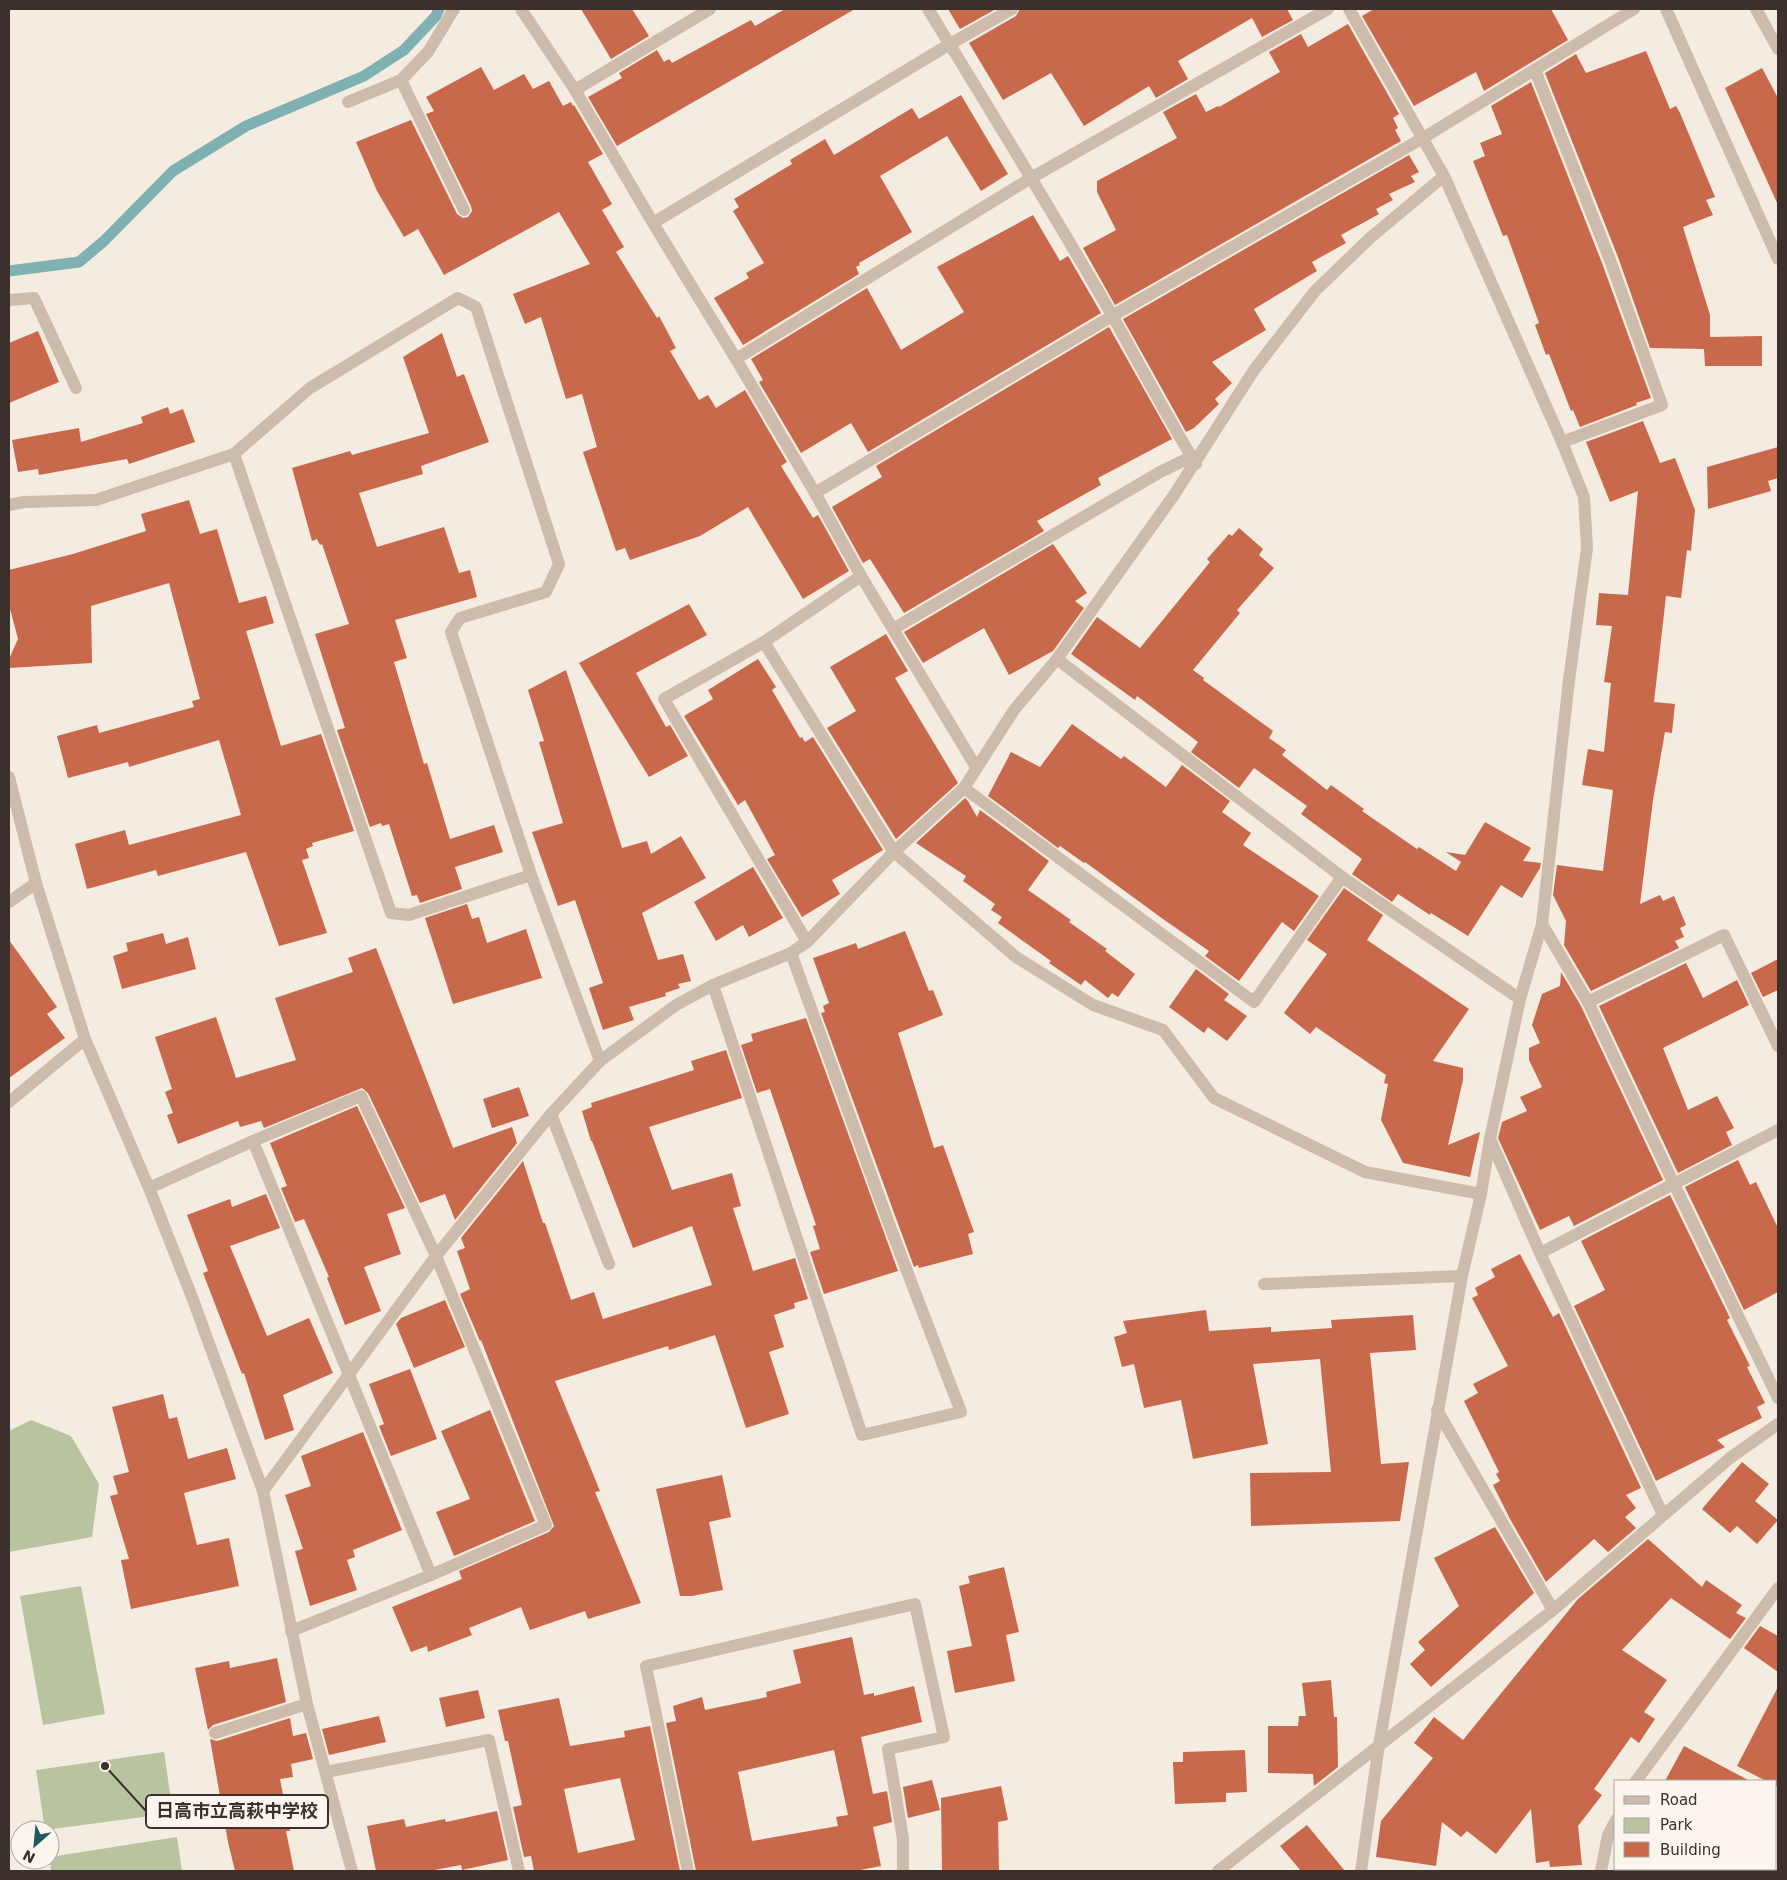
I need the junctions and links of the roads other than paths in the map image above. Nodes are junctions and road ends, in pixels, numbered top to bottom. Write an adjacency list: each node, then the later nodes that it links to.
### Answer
1 (454, 9): 14 (street)
2 (521, 9): 15 (street)
3 (710, 9): 15 (street)
4 (928, 9): 11 (street)
5 (1012, 9): 11 (street)
6 (1328, 9): 19 (street)
7 (1349, 9): 17 (street)
8 (1634, 9): 13 (street)
9 (1666, 9): 22 (street)
10 (1756, 9): 12 (street)
11 (950, 44): 19 (street); 21 (street)
12 (1778, 49)
13 (1535, 70): 17 (street); 27 (street)
14 (401, 80): 16 (street); 20 (street)
15 (576, 90): 21 (street)
16 (348, 102)
17 (1423, 138): 18 (street); 24 (street)
18 (1444, 176): 27 (street); 29 (street)
19 (1032, 178): 24 (street); 25 (street)
20 (464, 210)
21 (653, 223): 25 (street)
22 (1778, 259)
23 (9, 300): 26 (street)
24 (1112, 316): 29 (street); 30 (street)
25 (736, 360): 30 (street)
26 (76, 388)
27 (1562, 442): 44 (street)
28 (234, 454): 31 (street); 40 (street); 40 (street)
29 (1193, 461): 33 (street); 35 (street)
30 (815, 493): 32 (street)
31 (9, 505)
32 (861, 576): 33 (street); 34 (street)
33 (894, 629): 36 (street)
34 (764, 642): 39 (street); 45 (street)
35 (1057, 659): 36 (street); 41 (street)
36 (976, 767): 38 (street)
37 (9, 777): 42 (street)
38 (964, 788): 39 (street); 41 (street)
39 (894, 852): 45 (street); 60 (street)
40 (531, 875): 52 (street)
41 (1342, 877): 48 (street)
42 (36, 883): 43 (street); 50 (street)
43 (9, 902)
44 (1542, 924): 48 (street); 49 (street)
45 (807, 942): 46 (street)
46 (791, 953): 47 (street); 47 (street)
47 (713, 984): 52 (street)
48 (1520, 999): 56 (street)
49 (1588, 1002): 51 (street); 58 (street)
50 (85, 1039): 53 (street); 59 (street)
51 (1778, 1046)
52 (600, 1061): 54 (street)
53 (9, 1102)
54 (551, 1114): 62 (street); 63 (street)
55 (1778, 1130): 58 (street)
56 (1490, 1139): 60 (street); 61 (street)
57 (252, 1141): 59 (street); 62 (street); 66 (street)
58 (1674, 1184): 61 (street); 67 (street)
59 (149, 1188): 70 (street)
60 (1481, 1194): 64 (street)
61 (1540, 1253): 71 (street)
62 (436, 1256): 66 (street); 72 (street)
63 (609, 1264)
64 (1462, 1276): 65 (street); 68 (street)
65 (1264, 1284)
66 (349, 1374): 70 (street); 72 (street)
67 (1778, 1398)
68 (1437, 1410): 74 (street); 78 (street)
69 (1778, 1424): 71 (street)
70 (262, 1491): 75 (street)
71 (1663, 1515): 74 (street)
72 (431, 1575): 75 (street)
73 (1778, 1588): 80 (street)
74 (1553, 1610): 78 (street)
75 (291, 1631): 76 (street)
76 (307, 1704): 77 (street); 79 (street)
77 (215, 1733)
78 (1379, 1745): 86 (street); 87 (street)
79 (326, 1772): 82 (street); 83 (street)
80 (1637, 1780)
81 (1614, 1824): 88 (street)
82 (352, 1871)
83 (520, 1871)
84 (688, 1871): 85 (street)
85 (903, 1871)
86 (1218, 1871)
87 (1361, 1871)
88 (1601, 1871)

